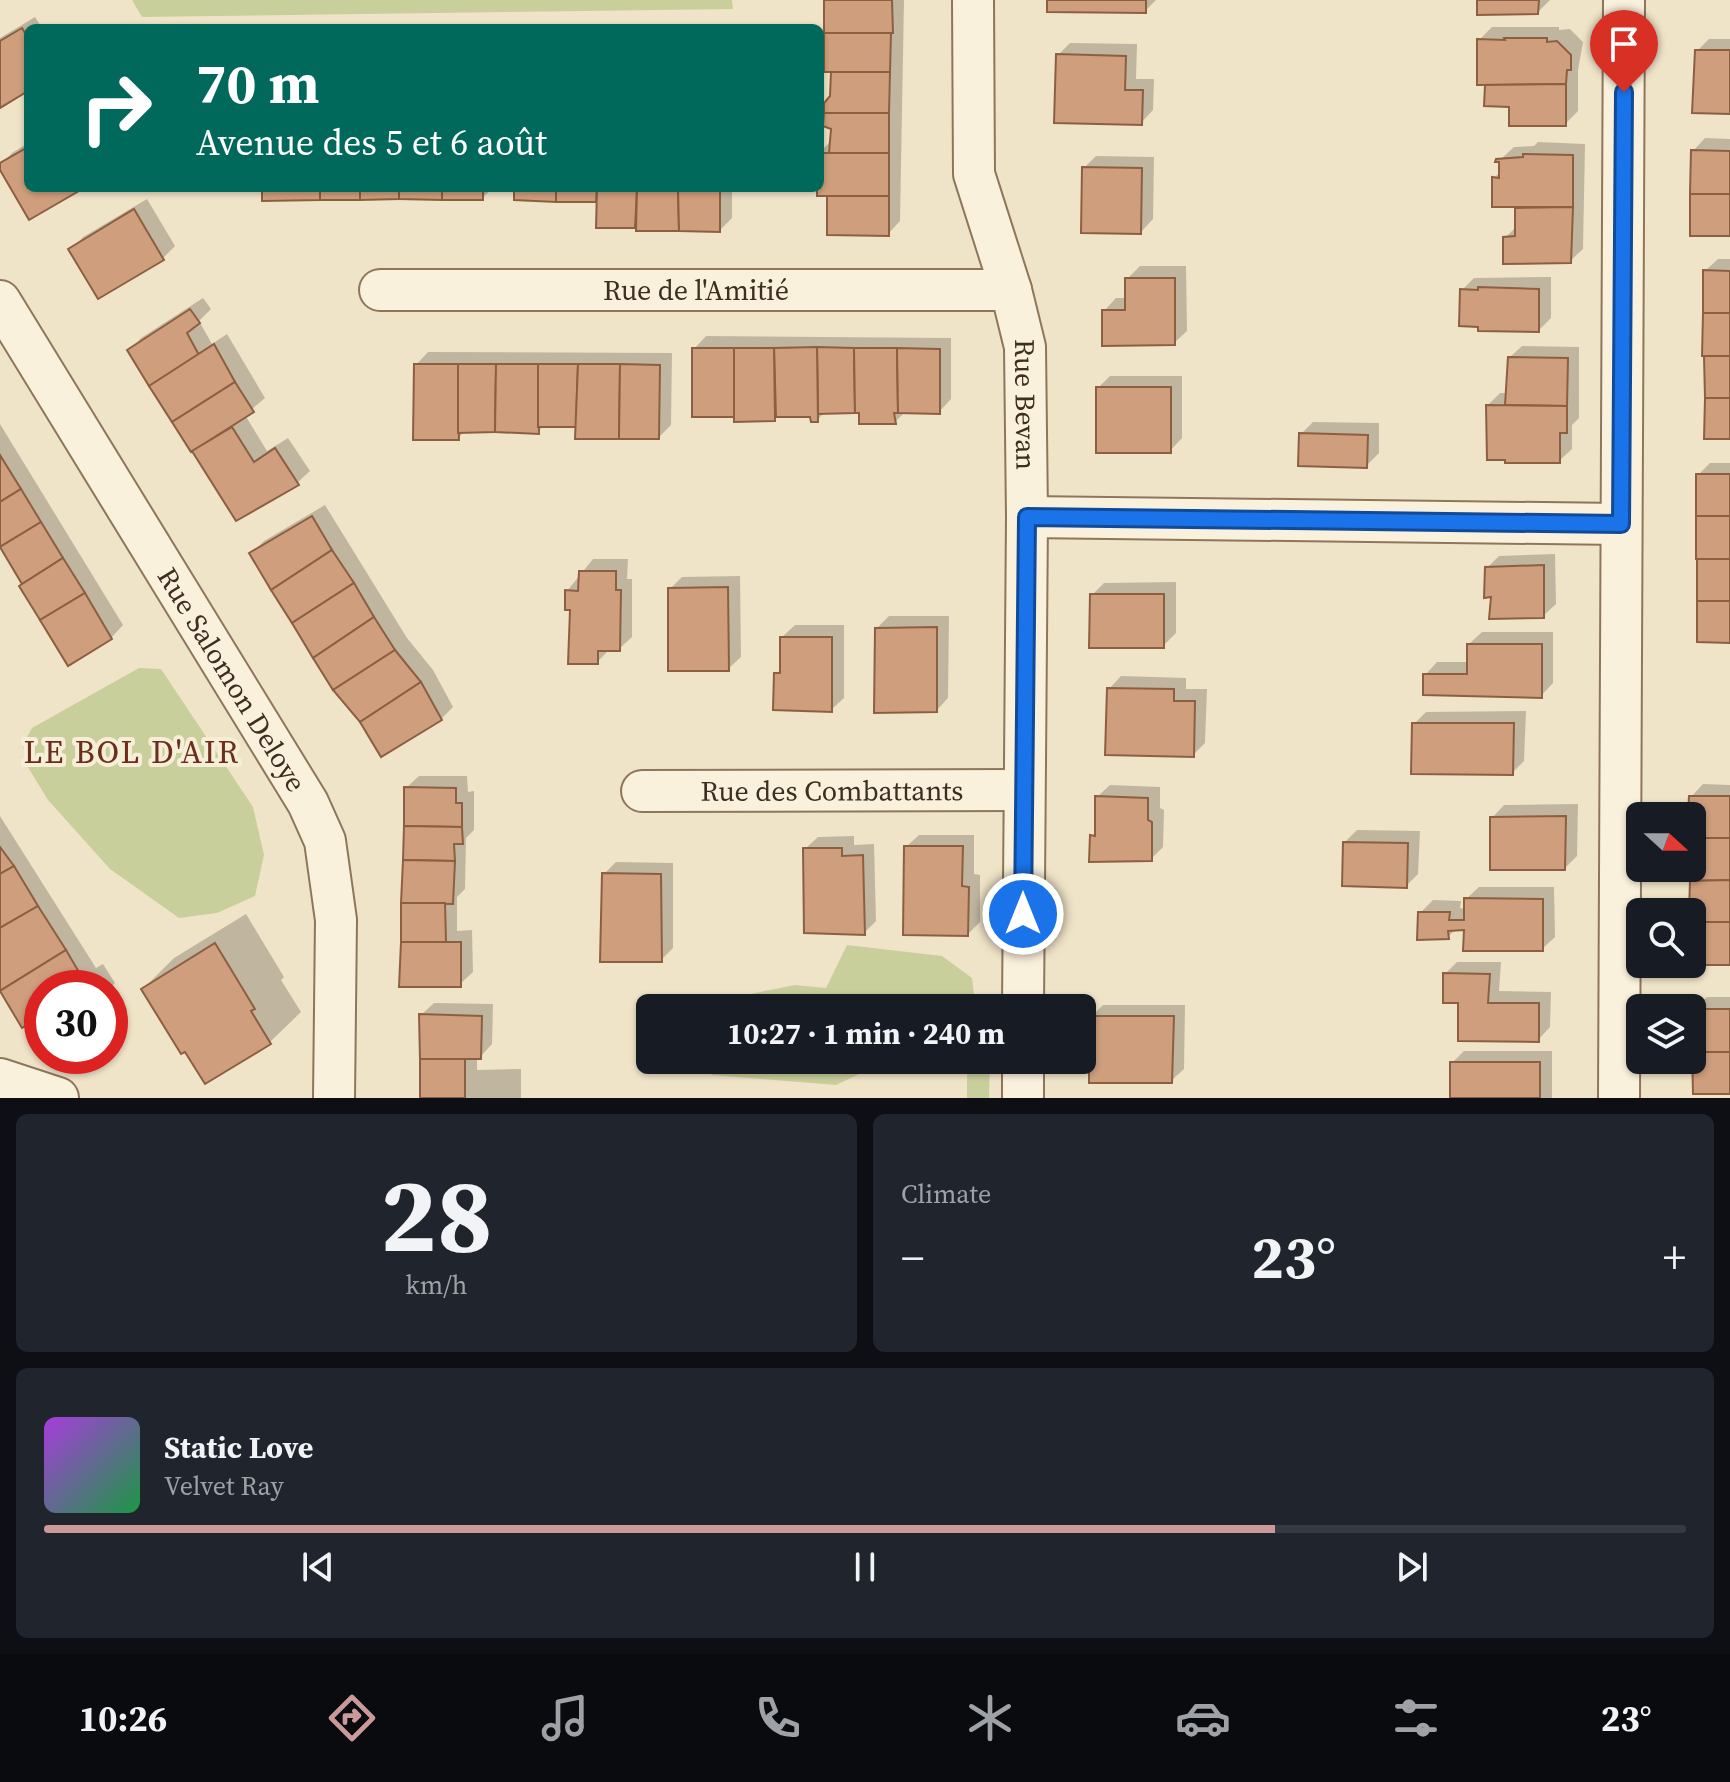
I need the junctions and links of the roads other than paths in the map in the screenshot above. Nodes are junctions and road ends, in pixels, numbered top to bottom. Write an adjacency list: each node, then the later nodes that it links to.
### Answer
1 (973, 0): 4 (street, Rue Bevan)
2 (1624, 0): 7 (street)
3 (380, 290): 4 (street, Rue de l'Amitié)
4 (1011, 290): 6 (street, Rue Bevan)
5 (0, 301): 14 (street, Rue Salomon Deloye)
6 (1027, 517): 7 (street); 8 (street, Rue Bevan)
7 (1621, 524): 16 (street)
8 (1023, 790): 9 (street, Rue des Combattants); 10 (street, Rue Bevan)
9 (642, 791)
10 (1023, 994)
11 (1023, 1074): 15 (street)
12 (0, 1079): 13 (street)
13 (58, 1098)
14 (334, 1098)
15 (1023, 1098)
16 (1619, 1098)

